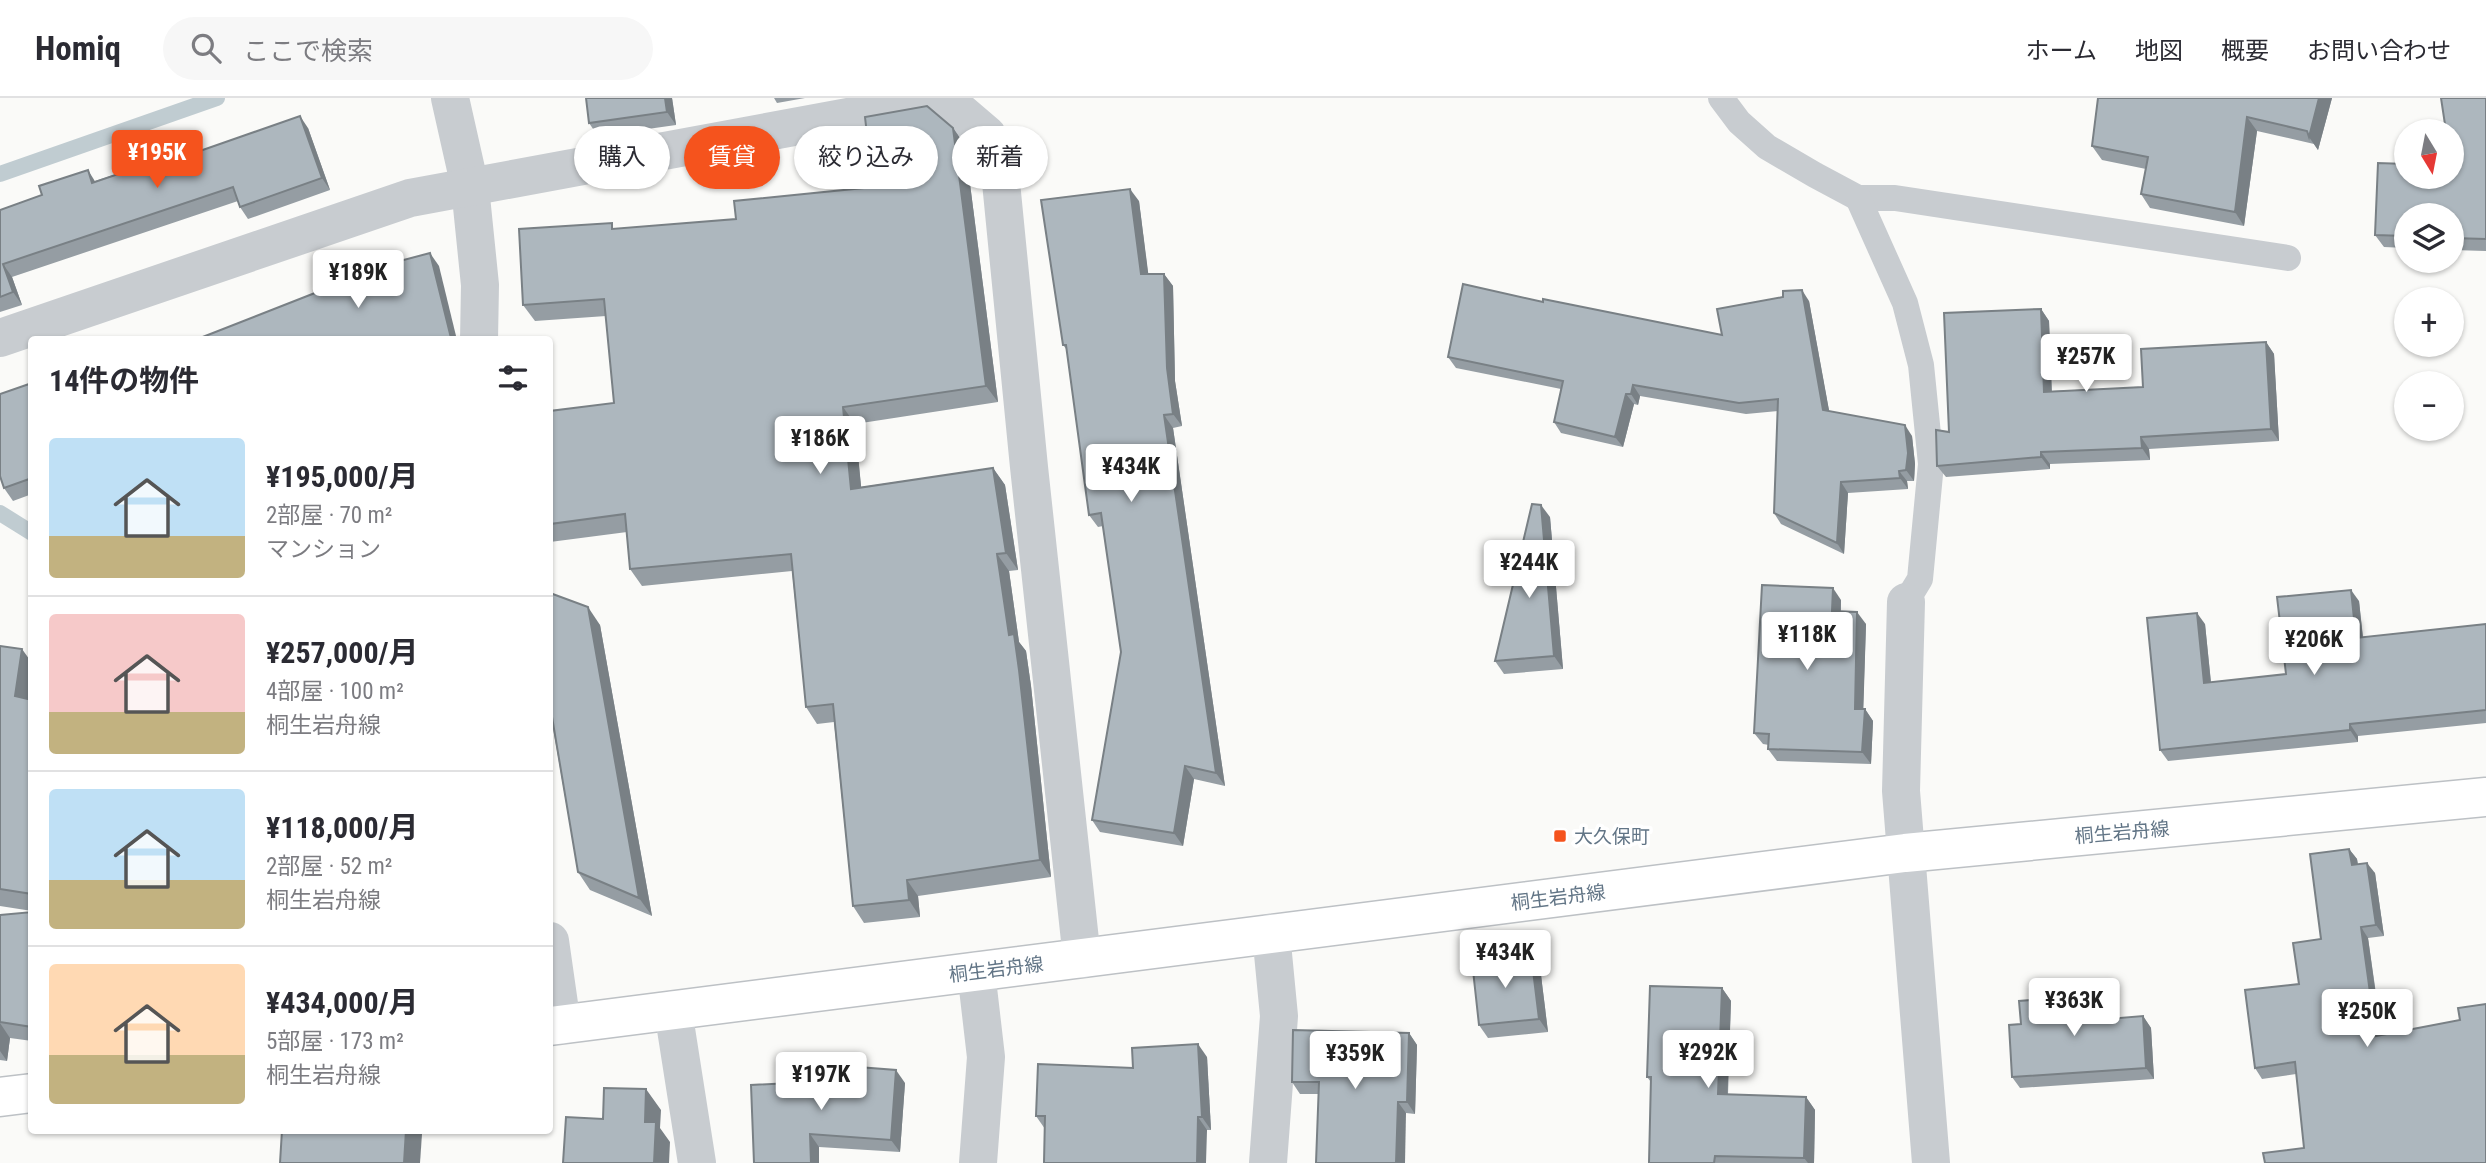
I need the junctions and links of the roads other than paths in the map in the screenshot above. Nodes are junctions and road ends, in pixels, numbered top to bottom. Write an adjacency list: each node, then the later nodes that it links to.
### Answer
1 (450, 98): 3 (street)
2 (1721, 98): 4 (lane)
3 (470, 187): 6 (street); 7 (street); 12 (street)
4 (1858, 198): 5 (lane); 8 (lane)
5 (2288, 258)
6 (479, 336)
7 (0, 338)
8 (1906, 602): 10 (street)
9 (2486, 797): 10 (main road, 桐生岩舟線)
10 (1905, 853): 11 (main road, 桐生岩舟線); 22 (street)
11 (1272, 933): 12 (main road, 桐生岩舟線); 21 (street)
12 (1082, 958): 13 (main road, 桐生岩舟線)
13 (976, 971): 15 (main road, 桐生岩舟線); 20 (street)
14 (553, 983): 16 (street)
15 (673, 1010): 16 (main road, 桐生岩舟線); 19 (street)
16 (556, 1025)
17 (28, 1094): 18 (main road)
18 (0, 1097)
19 (697, 1163)
20 (978, 1163)
21 (1268, 1163)
22 (1931, 1163)

